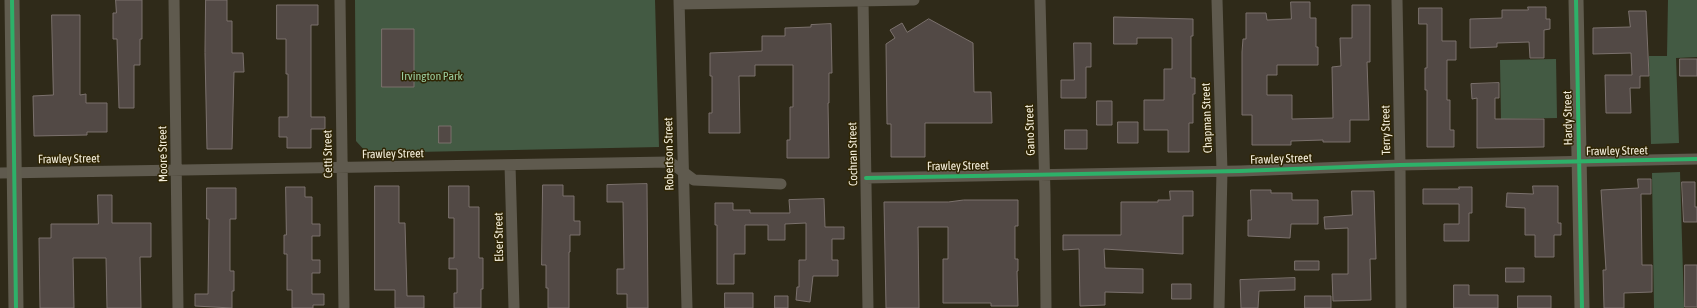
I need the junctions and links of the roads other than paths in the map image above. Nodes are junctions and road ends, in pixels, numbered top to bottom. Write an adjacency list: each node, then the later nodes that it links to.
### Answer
1 (12, 0): 19 (main road)
2 (174, 0): 16 (street, Moore Street)
3 (340, 0): 15 (street, Cetti Street)
4 (914, 0): 9 (street)
5 (1040, 0): 20 (street, Gano Street)
6 (1217, 0): 18 (street, Chapman Street)
7 (1397, 0): 14 (street, Terry Street)
8 (1576, 0): 12 (main road, Hardy Street)
9 (863, 1): 10 (street); 21 (street, Cochran Street)
10 (679, 2): 17 (street, Robertson Street)
11 (1697, 158): 12 (street, Frawley Street)
12 (1579, 162): 14 (street, Frawley Street); 32 (main road, Hardy Street)
13 (510, 165): 15 (street, Frawley Street); 17 (street, Frawley Street); 26 (street, Elser Street)
14 (1400, 165): 18 (street, Frawley Street); 31 (street, Terry Street)
15 (342, 168): 16 (street, Frawley Street); 25 (street, Cetti Street)
16 (176, 170): 19 (street, Frawley Street); 24 (street, Moore Street)
17 (682, 171): 22 (street, Frawley Street); 27 (street, Robertson Street)
18 (1222, 171): 20 (street, Frawley Street); 30 (street, Chapman Street)
19 (7, 173): 23 (main road)
20 (1044, 174): 21 (street, Frawley Street); 29 (street, Gano Street)
21 (866, 178): 28 (street, Cochran Street)
22 (781, 184)
23 (16, 308)
24 (178, 308)
25 (344, 308)
26 (514, 308)
27 (687, 308)
28 (868, 308)
29 (1046, 308)
30 (1219, 308)
31 (1401, 308)
32 (1582, 308)

